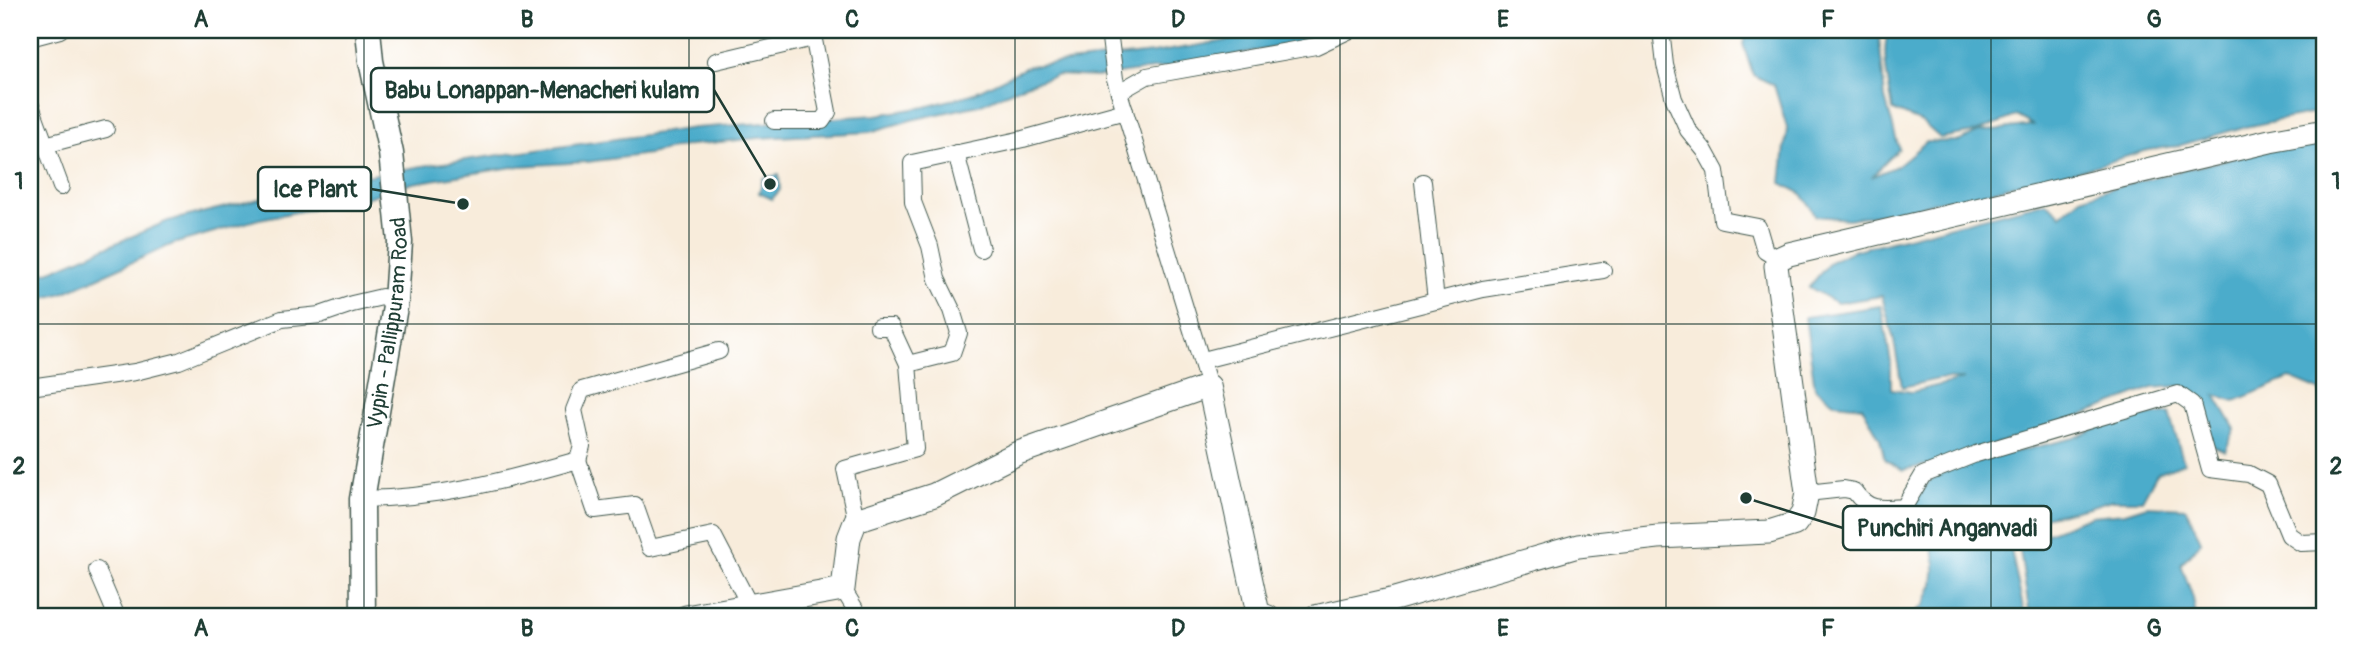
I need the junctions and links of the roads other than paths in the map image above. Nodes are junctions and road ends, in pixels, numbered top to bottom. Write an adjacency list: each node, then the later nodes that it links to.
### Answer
1 (60, 30): 7 (street)
2 (368, 30): 22 (main road, Vypin - Pallippuram Road)
3 (1109, 30): 9 (street)
4 (1350, 30): 9 (street)
5 (1661, 30): 20 (street)
6 (812, 34): 8 (street); 12 (street)
7 (30, 38)
8 (716, 61)
9 (1117, 85): 11 (street)
10 (30, 103): 15 (street)
11 (1125, 111): 16 (street); 26 (street)
12 (774, 121)
13 (106, 129): 15 (street)
14 (2325, 131): 20 (street)
15 (45, 145): 18 (street)
16 (956, 153): 19 (street); 27 (street)
17 (1423, 182): 23 (street)
18 (61, 187)
19 (981, 249)
20 (1778, 259): 31 (street)
21 (1603, 270): 23 (street)
22 (396, 301): 29 (street); 32 (main road, Vypin - Pallippuram Road)
23 (1436, 301): 26 (street)
24 (878, 327): 27 (street)
25 (719, 351): 30 (street)
26 (1203, 360): 28 (street)
27 (908, 364): 33 (street)
28 (1209, 386): 33 (street); 43 (street)
29 (30, 387)
30 (578, 460): 32 (street); 37 (street)
31 (1807, 493): 34 (street); 38 (street)
32 (362, 499): 40 (main road, Vypin - Pallippuram Road)
33 (856, 520): 36 (street)
34 (2325, 542)
35 (97, 570): 39 (street)
36 (843, 589): 37 (street); 42 (street)
37 (749, 604): 41 (street)
38 (1352, 613): 44 (street)
39 (117, 617)
40 (363, 617)
41 (685, 617)
42 (860, 617)
43 (1268, 617)
44 (1315, 617)

